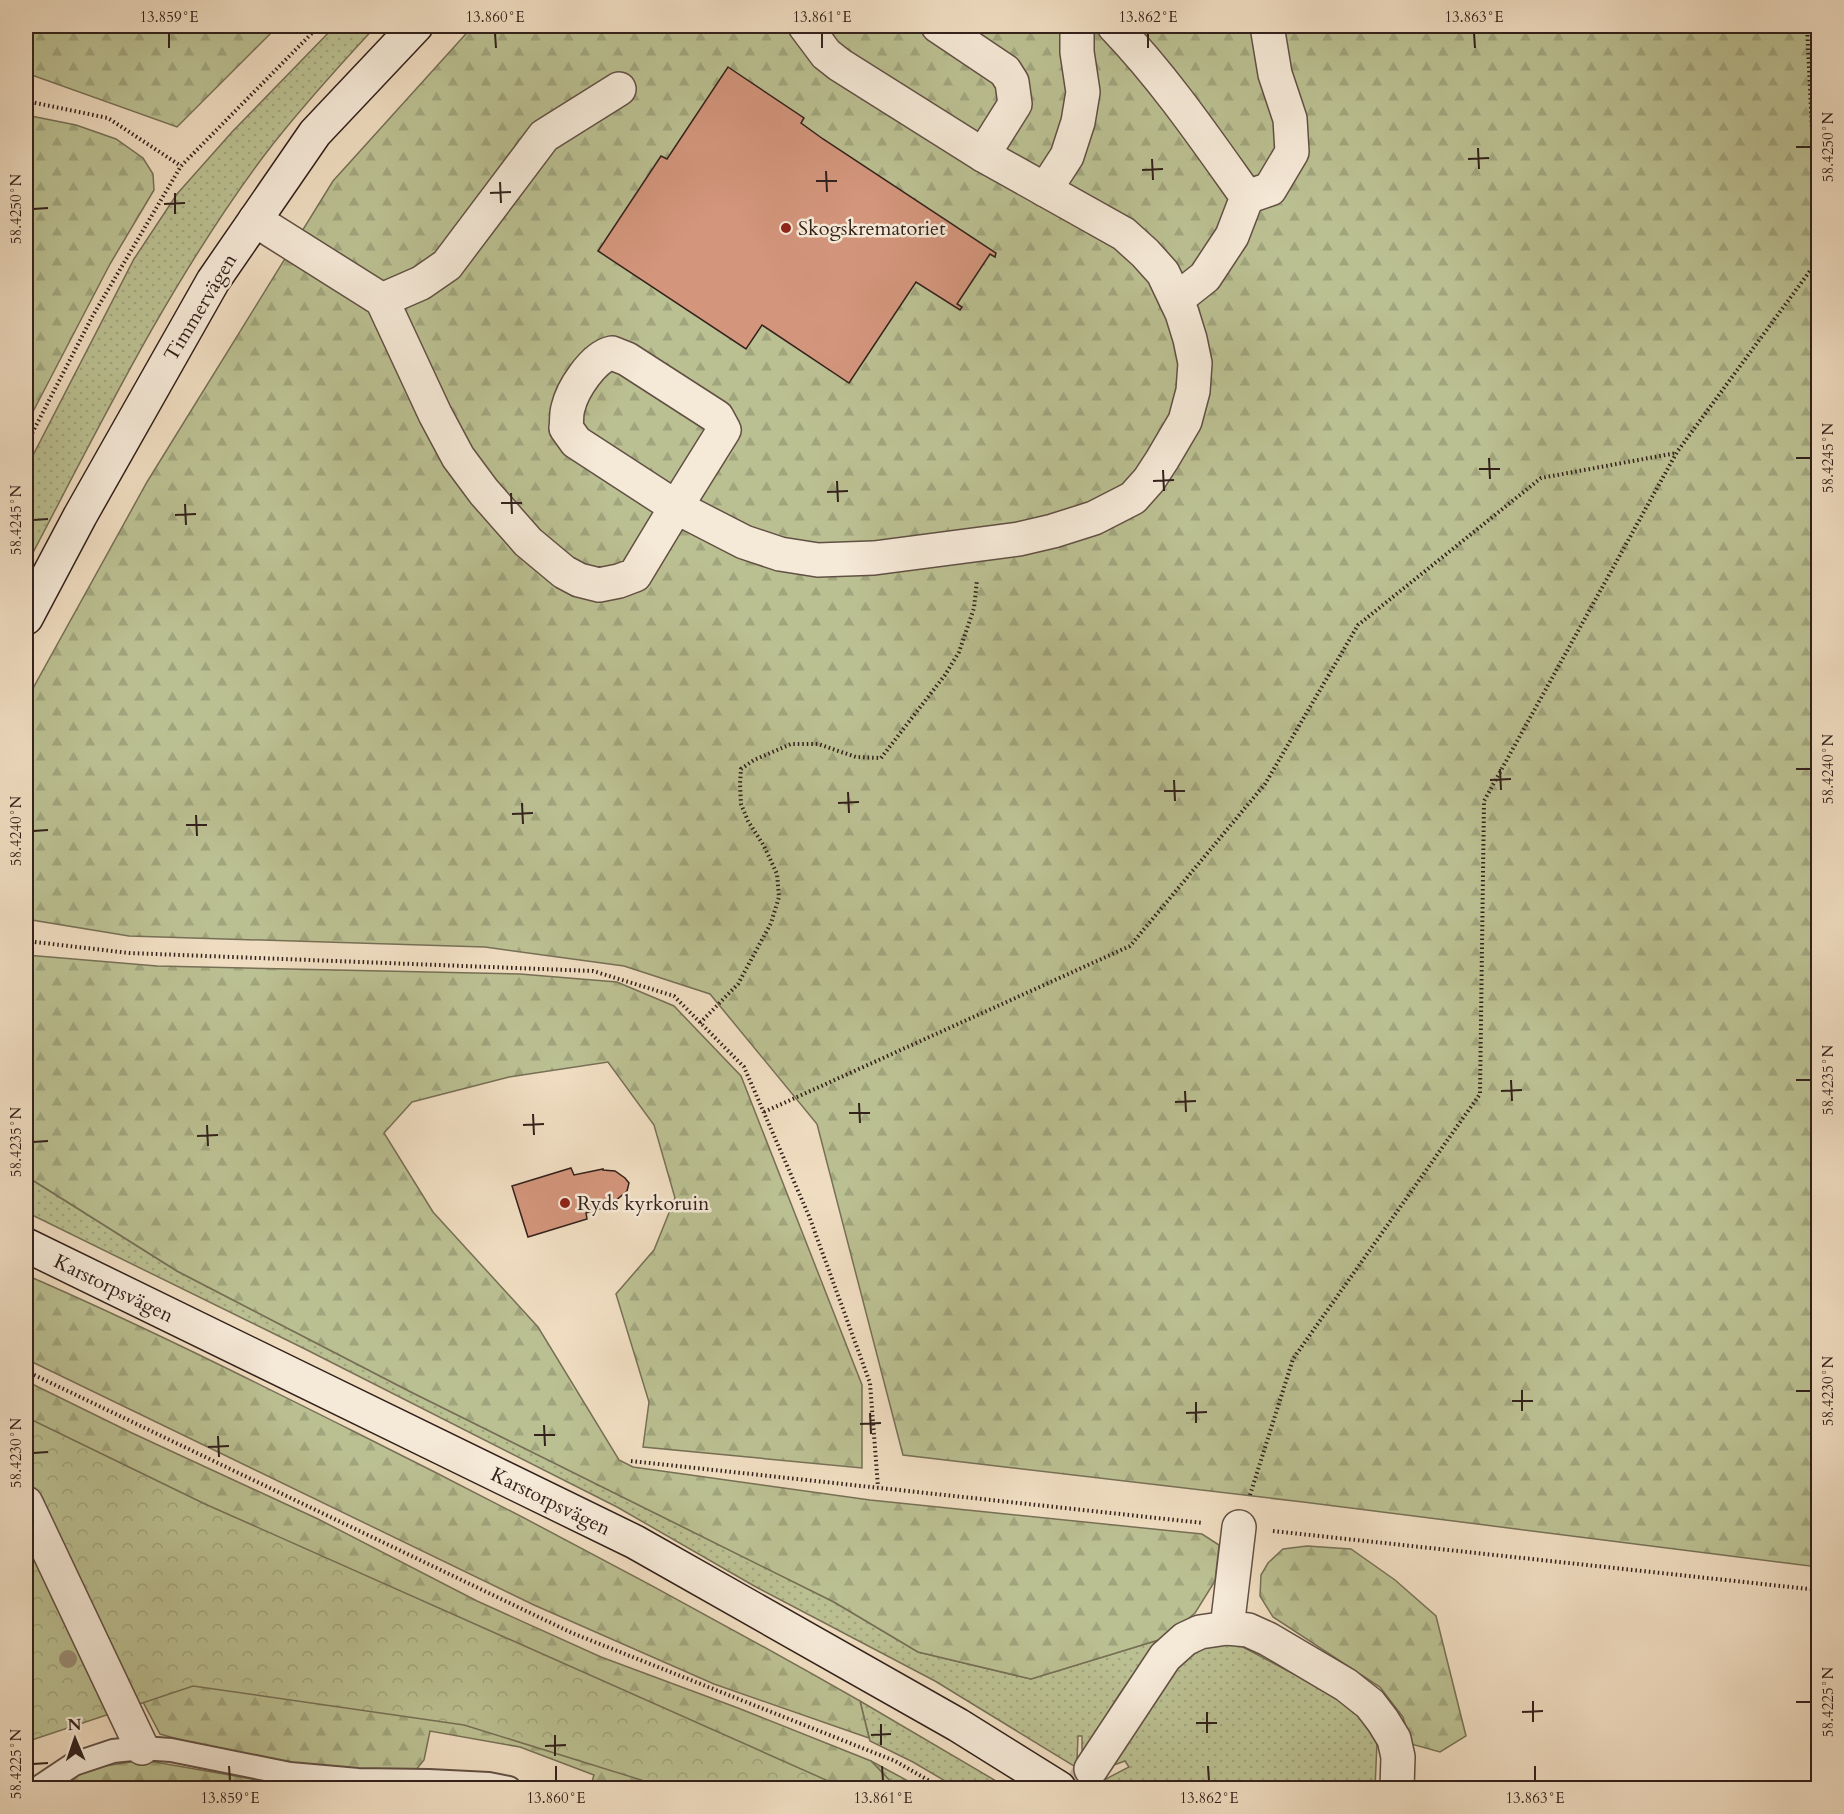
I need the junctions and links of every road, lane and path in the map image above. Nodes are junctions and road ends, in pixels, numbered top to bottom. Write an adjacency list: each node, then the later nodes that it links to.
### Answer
1 (319, 26): 12 (path)
2 (416, 26): 15 (street, Timmervägen)
3 (805, 26): 11 (street)
4 (938, 26): 11 (street)
5 (1077, 26): 13 (street)
6 (1114, 26): 14 (street)
7 (1267, 26): 14 (street)
8 (1807, 26): 16 (path)
9 (619, 89): 17 (street)
10 (26, 101): 12 (path)
11 (983, 155): 13 (street)
12 (181, 166): 19 (path)
13 (1045, 190): 18 (street)
14 (1247, 197): 18 (street)
15 (255, 220): 17 (street); 23 (street, Timmervägen)
16 (1818, 258): 20 (path)
17 (382, 300): 21 (street)
18 (1176, 300): 22 (street)
19 (26, 445)
20 (1677, 452): 26 (path); 31 (path)
21 (676, 507): 21 (street); 22 (street)
22 (972, 544): 25 (path)
23 (26, 618)
24 (26, 941): 25 (path)
25 (700, 1023): 26 (path)
26 (764, 1112): 29 (path)
27 (26, 1245): 38 (street, Karstorpsvägen)
28 (26, 1371): 37 (path)
29 (878, 1488)
30 (26, 1503): 33 (street)
31 (1239, 1527): 32 (street)
32 (1227, 1628): 34 (street); 39 (street)
33 (142, 1748): 35 (lane); 36 (lane)
34 (1091, 1769)
35 (38, 1788)
36 (508, 1788)
37 (942, 1788)
38 (1059, 1788)
39 (1397, 1788)

